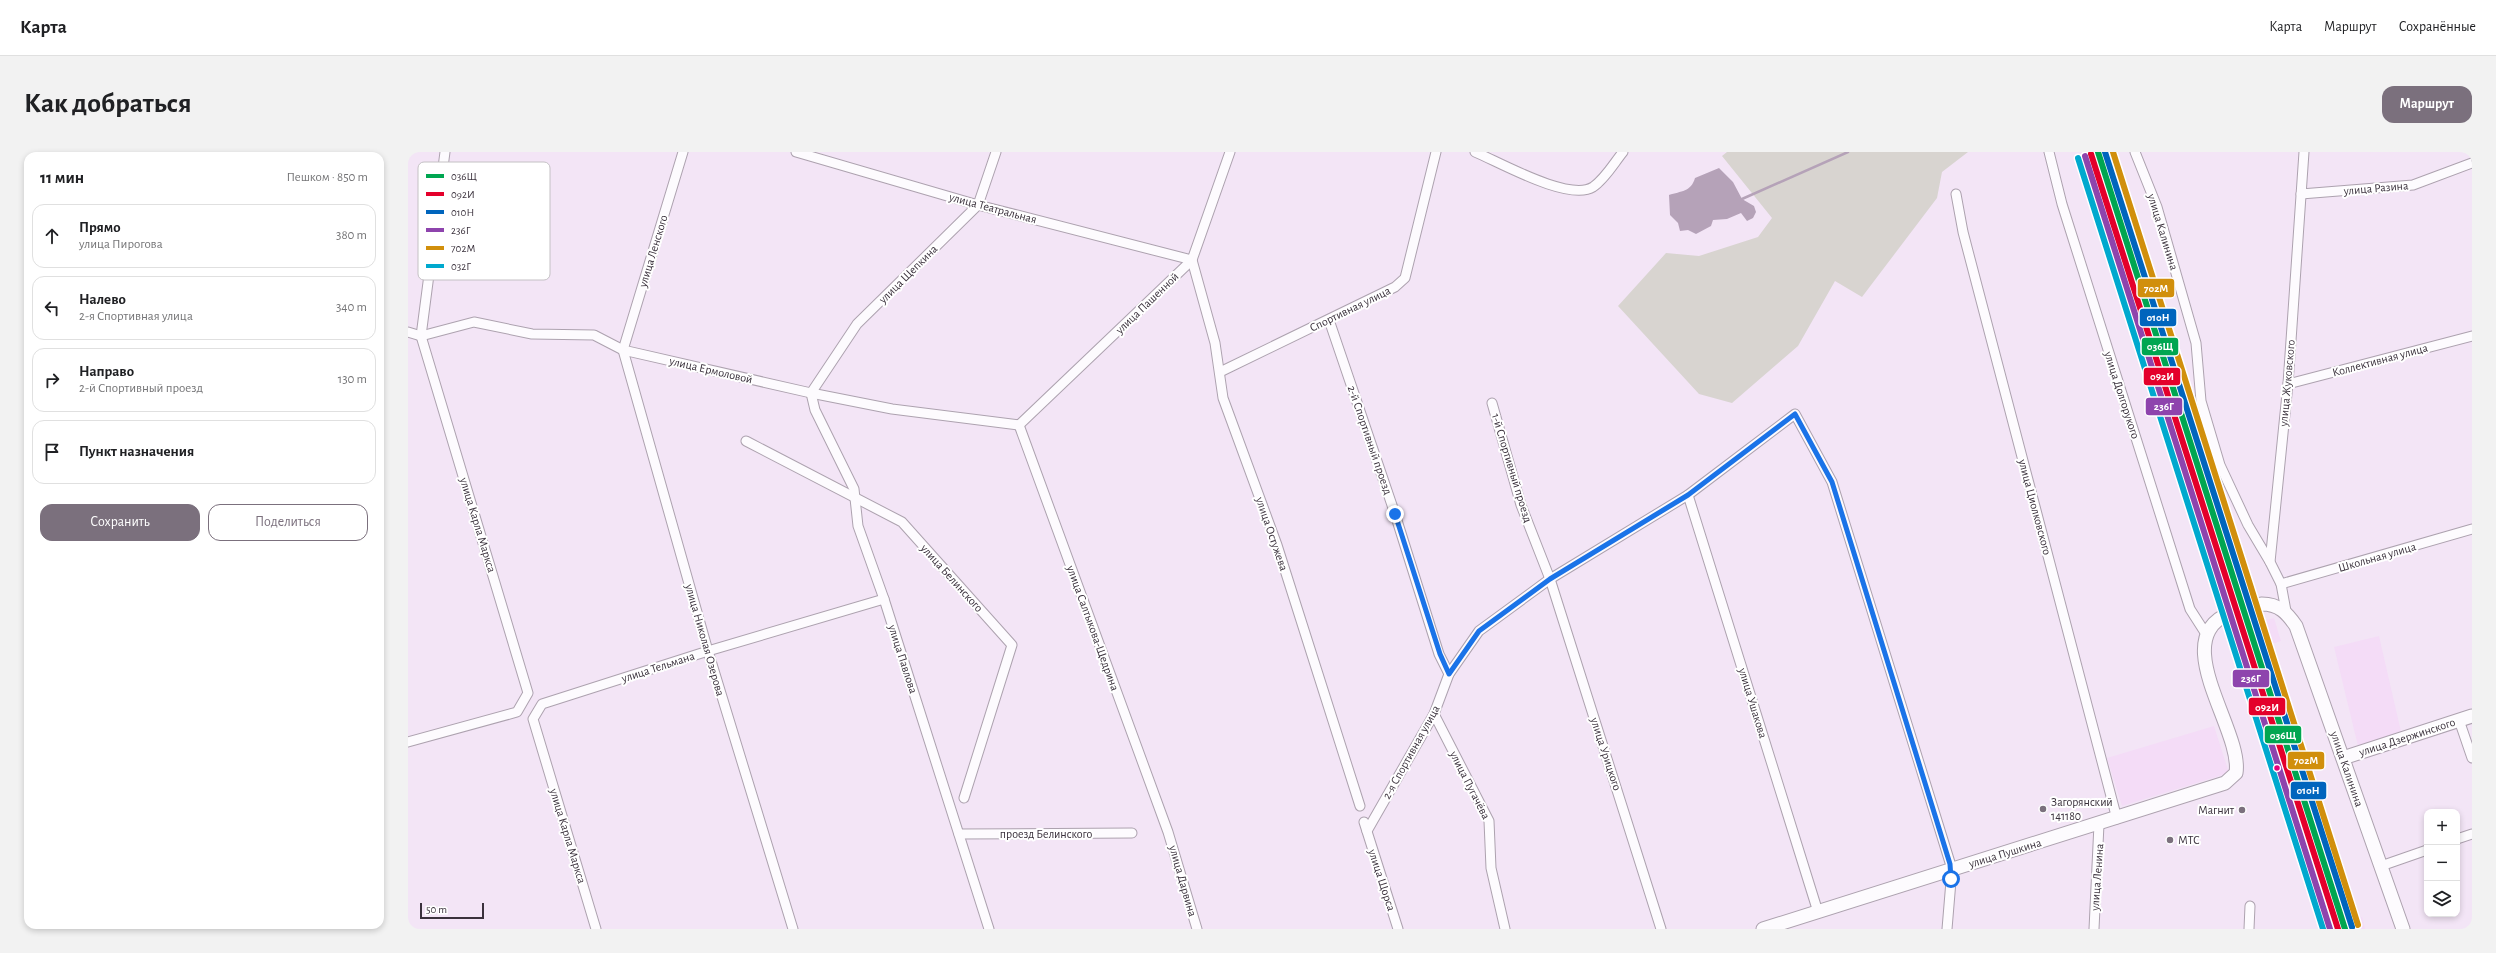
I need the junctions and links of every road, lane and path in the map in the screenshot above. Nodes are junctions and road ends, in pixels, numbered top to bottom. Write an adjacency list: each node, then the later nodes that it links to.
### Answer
1 (445, 152): 12 (street)
2 (683, 152): 23 (street, улица Ленского)
3 (796, 152): 16 (street, улица Театральная)
4 (996, 152): 16 (street, улица Щепкина)
5 (1230, 152): 17 (street, улица Пашенной)
6 (1436, 152): 19 (street, Спортивная улица)
7 (1475, 152): 8 (street)
8 (1623, 152)
9 (2049, 152): 38 (street, улица Долгорукого)
10 (2135, 152): 33 (street, улица Калинина)
11 (2304, 152): 15 (street, улица Жуковского)
12 (444, 162)
13 (2472, 163): 15 (street, улица Разина)
14 (1956, 194): 49 (street, улица Циолковского)
15 (2301, 194): 25 (street, улица Жуковского)
16 (978, 205): 17 (street, улица Театральная); 26 (street, улица Щепкина)
17 (1192, 260): 24 (street, улица Остужева); 28 (street, улица Пашенной)
18 (428, 280): 21 (street)
19 (1329, 320): 24 (street, Спортивная улица); 40 (street, 2-й Спортивный проезд)
20 (408, 332): 21 (street)
21 (421, 336): 23 (street, улица Ермоловой); 44 (street, улица Карла Маркса)
22 (2472, 336): 25 (street, Коллективная улица)
23 (623, 350): 26 (street, улица Ермоловой); 39 (street, улица Николая Озерова)
24 (1220, 372): 48 (street, улица Остужева)
25 (2288, 384): 33 (street, улица Жуковского)
26 (811, 393): 28 (street, улица Ермоловой); 31 (street, улица Павлова)
27 (1492, 403): 34 (street, 1-й Спортивный проезд)
28 (1019, 425): 53 (street, улица Салтыкова-Щедрина)
29 (746, 441): 31 (street, улица Белинского)
30 (1688, 495): 34 (street, 2-я Спортивная улица); 60 (street, 2-я Спортивная улица); 62 (street, улица Ушакова)
31 (855, 498): 36 (street, улица Павлова); 47 (street, улица Белинского)
32 (2472, 529): 35 (street, Школьная улица)
33 (2270, 562): 35 (street)
34 (1550, 579): 40 (street, 2-я Спортивная улица); 70 (street, улица Урицкого)
35 (2281, 584): 37 (street)
36 (884, 599): 39 (street, улица Тельмана); 55 (street, улица Павлова)
37 (2286, 611): 38 (main road); 45 (main road, улица Калинина)
38 (2206, 634): 49 (main road, улица Пушкина)
39 (708, 651): 43 (street, улица Тельмана); 65 (street, улица Николая Озерова)
40 (1449, 674): 41 (street, 2-я Спортивная улица)
41 (1434, 714): 52 (street, 2-я Спортивная улица); 69 (street, улица Пугачёва)
42 (2466, 718): 45 (main road, улица Дзержинского); 46 (street)
43 (533, 719): 64 (street, улица Карла Маркса)
44 (408, 742)
45 (2343, 758): 59 (main road, улица Калинина)
46 (2472, 758)
47 (964, 798)
48 (1360, 806)
49 (2117, 819): 51 (main road, улица Пушкина)
50 (1364, 822): 52 (street)
51 (2099, 824): 60 (main road, улица Пушкина); 73 (street, улица Ленина)
52 (1367, 831): 68 (street, улица Щорса)
53 (1168, 832): 67 (street, улица Дарвина)
54 (1132, 833): 55 (street, проезд Белинского)
55 (959, 834): 66 (street, улица Павлова)
56 (2472, 834): 57 (street)
57 (2460, 838)
58 (2424, 851): 59 (street)
59 (2381, 866): 75 (main road, улица Калинина)
60 (1952, 869): 62 (main road, улица Пушкина); 72 (street)
61 (2250, 906): 74 (street)
62 (1818, 912): 63 (main road, улица Пушкина)
63 (1791, 925): 71 (main road, улица Пушкина)
64 (596, 929)
65 (793, 929)
66 (989, 929)
67 (1197, 929)
68 (1398, 929)
69 (1505, 929)
70 (1661, 929)
71 (1762, 929)
72 (1947, 929)
73 (2094, 929)
74 (2249, 929)
75 (2403, 929)

